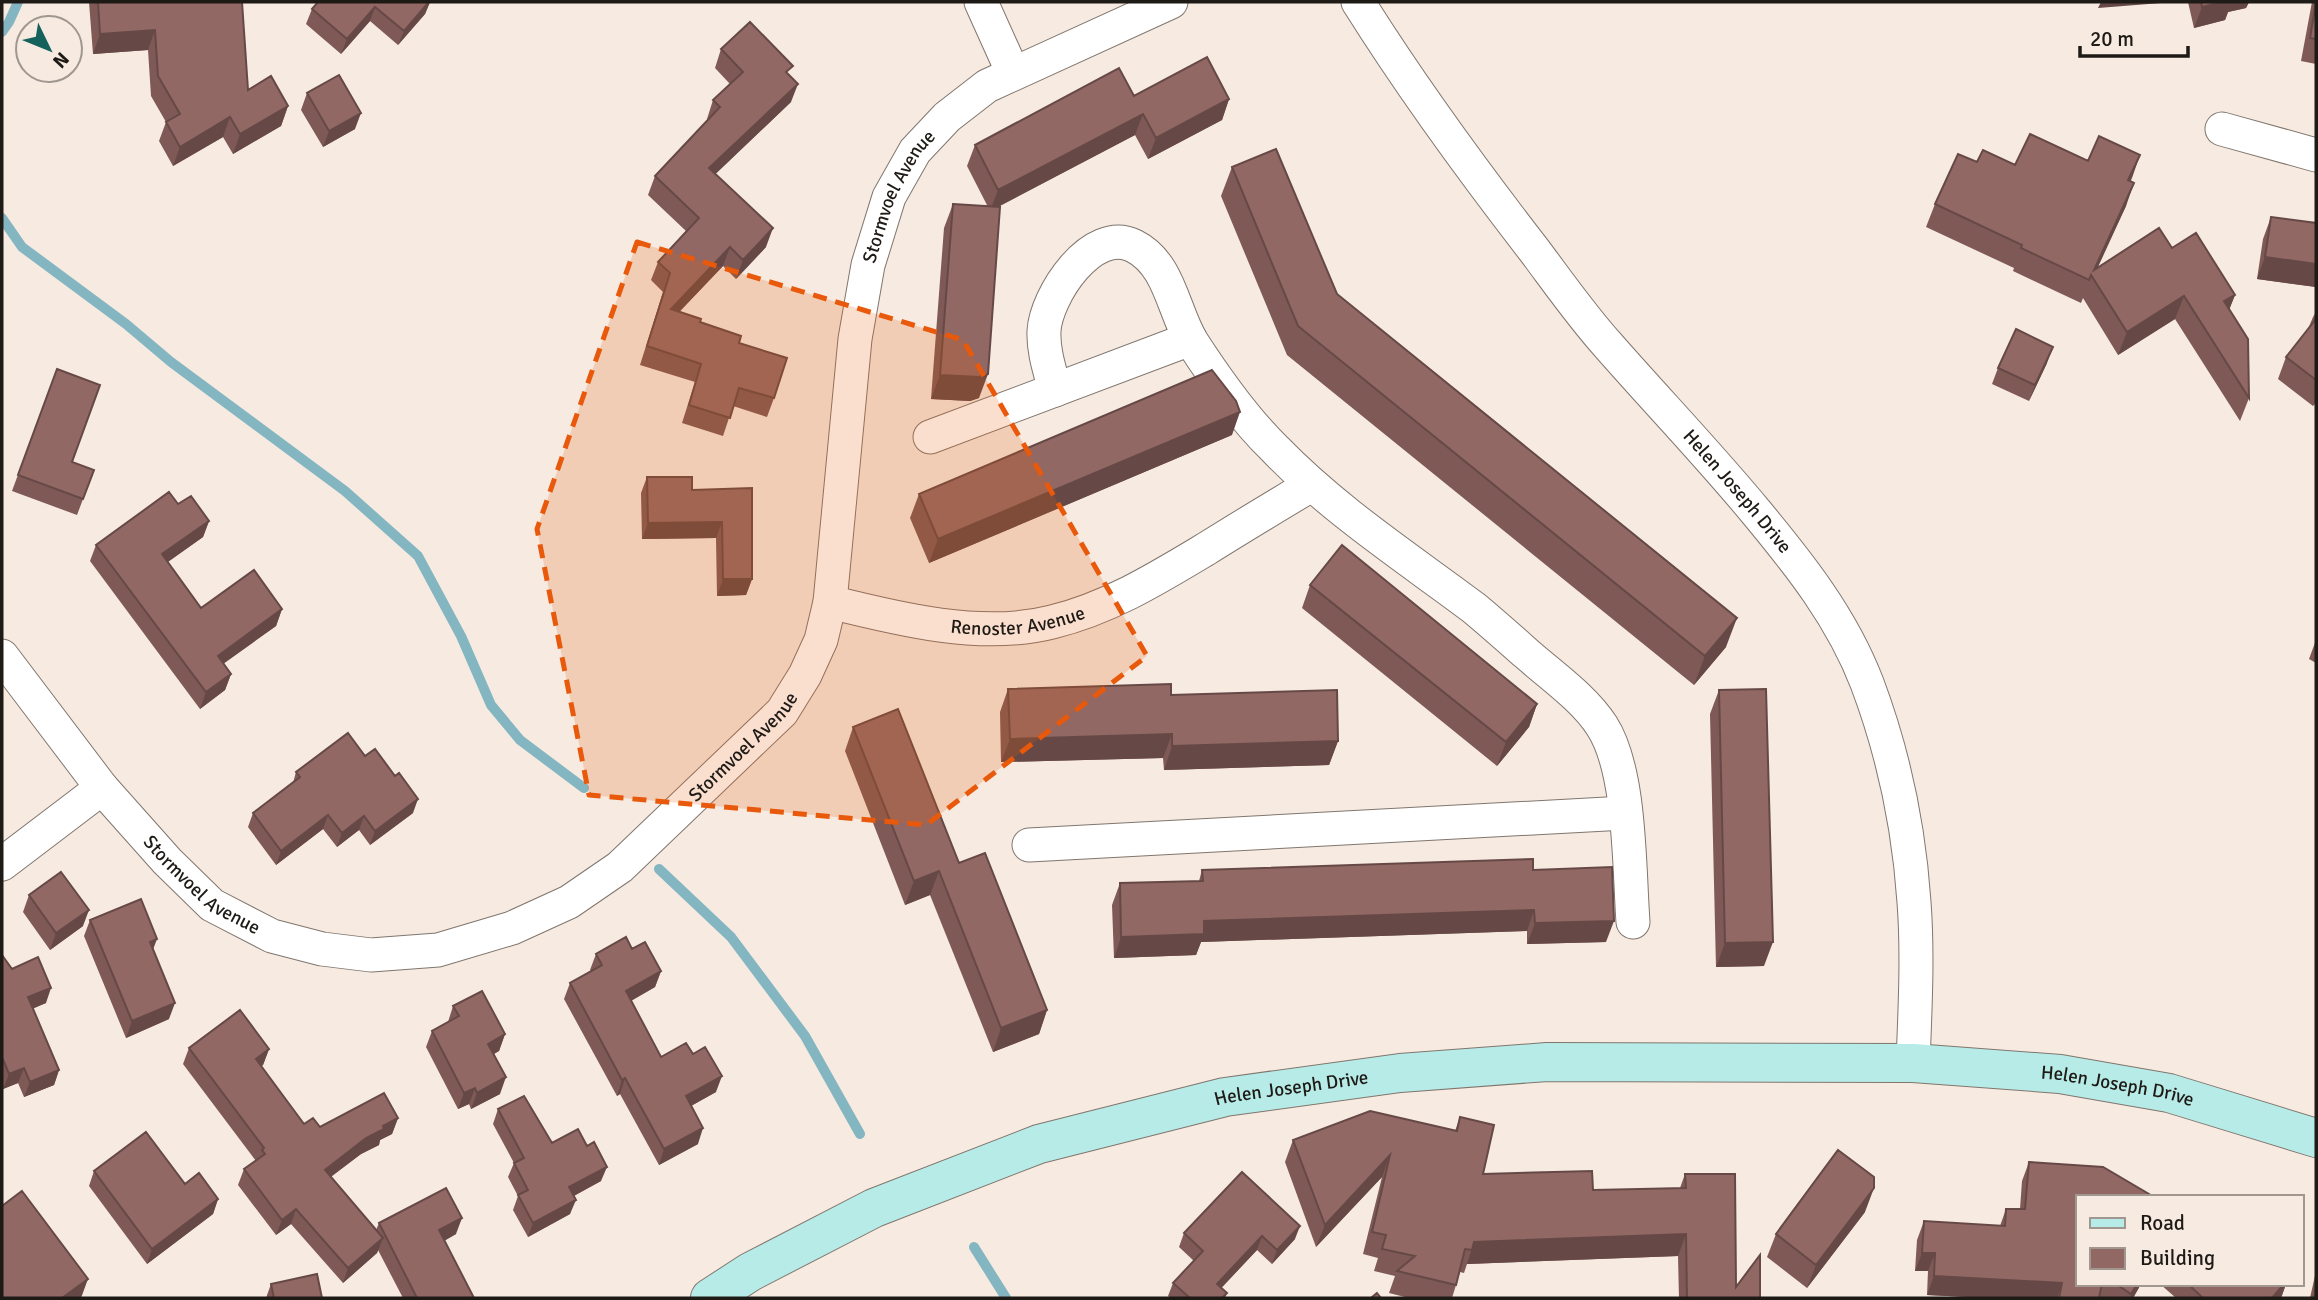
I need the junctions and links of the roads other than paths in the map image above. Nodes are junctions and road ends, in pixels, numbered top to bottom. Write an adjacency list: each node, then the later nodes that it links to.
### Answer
1 (981, 2): 4 (street)
2 (1171, 2): 4 (street, Stormvoel Avenue)
3 (1358, 2): 18 (street, Helen Joseph Drive)
4 (1013, 73): 11 (street, Stormvoel Avenue)
5 (2222, 129): 6 (street)
6 (2316, 155)
7 (1190, 339): 8 (street); 8 (street); 10 (street)
8 (1055, 390): 9 (street)
9 (930, 437)
10 (1311, 485): 11 (street, Renoster Avenue); 14 (street)
11 (830, 602): 13 (street, Stormvoel Avenue)
12 (2, 656): 13 (street, Stormvoel Avenue)
13 (102, 788): 16 (street)
14 (1625, 814): 15 (street); 17 (street)
15 (1029, 845)
16 (2, 864)
17 (1633, 922)
18 (1913, 1063): 19 (street, Helen Joseph Drive); 20 (street, Helen Joseph Drive)
19 (2316, 1138)
20 (710, 1298)

